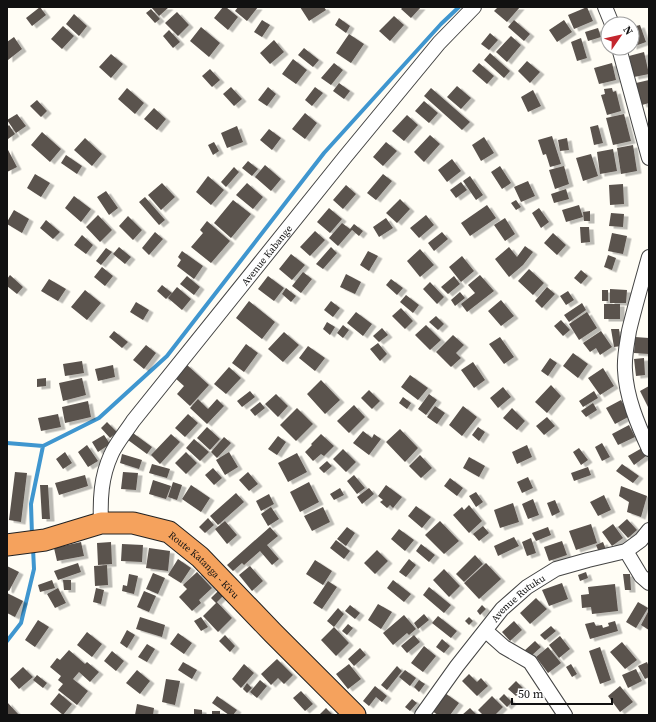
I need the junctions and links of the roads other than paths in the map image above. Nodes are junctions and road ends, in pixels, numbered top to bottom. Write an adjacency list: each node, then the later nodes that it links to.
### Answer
1 (474, 7): 6 (street, Avenue Kabange)
2 (621, 56): 3 (street)
3 (649, 158)
4 (649, 257): 5 (street)
5 (649, 449)
6 (101, 522): 8 (highway, Route Katanga - Kivu); 12 (highway, Route Katanga - Kivu)
7 (649, 530): 9 (street, Avenue Rutuku)
8 (10, 545)
9 (626, 551): 10 (street); 11 (street, Avenue Rutuku)
10 (649, 583)
11 (486, 631): 13 (street, Avenue Rutuku); 14 (street)
12 (355, 715)
13 (422, 715)
14 (565, 715)

